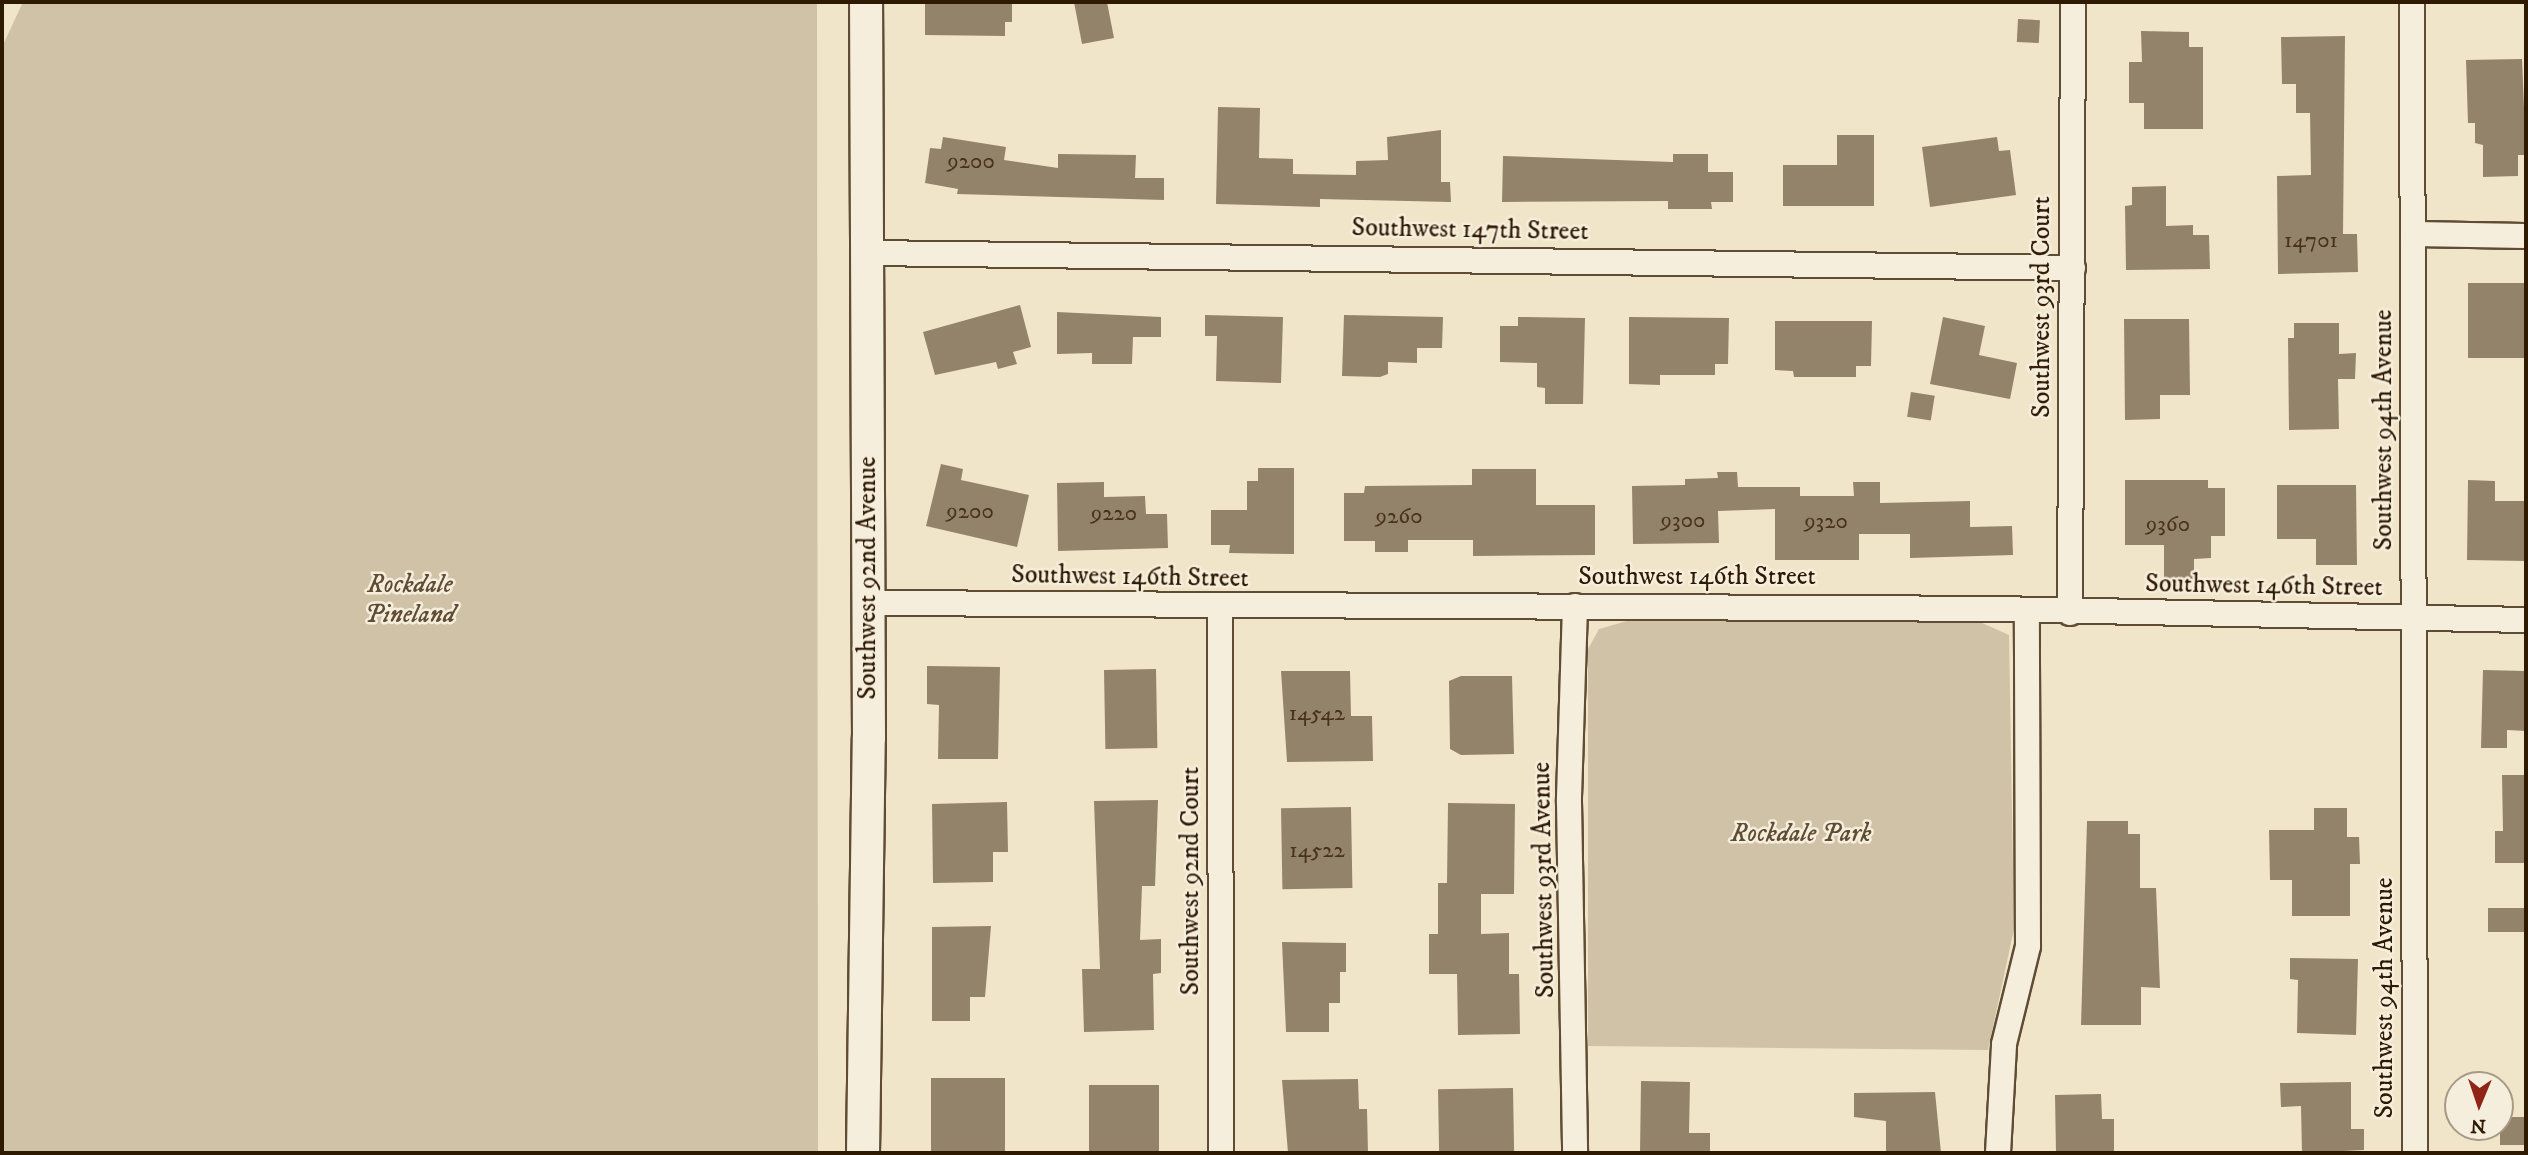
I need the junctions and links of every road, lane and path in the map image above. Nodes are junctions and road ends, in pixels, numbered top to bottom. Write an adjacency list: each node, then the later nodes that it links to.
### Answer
1 (866, 2): 6 (street, Southwest 92nd Avenue)
2 (2073, 2): 7 (street, Southwest 93rd Court)
3 (2412, 2): 4 (street, Southwest 94th Avenue)
4 (2414, 234): 5 (street); 13 (street, Southwest 94th Avenue)
5 (2526, 236)
6 (866, 253): 7 (street, Southwest 147th Street); 8 (street, Southwest 92nd Avenue)
7 (2073, 268): 12 (street, Southwest 93rd Court)
8 (868, 603): 10 (street, Southwest 146th Street); 15 (street, Southwest 92nd Avenue)
9 (1575, 606): 10 (street, Southwest 146th Street); 11 (street, Southwest 146th Street); 17 (street, Southwest 93rd Avenue)
10 (1220, 608): 16 (street, Southwest 92nd Court)
11 (2027, 611): 12 (street, Southwest 146th Street); 18 (street)
12 (2070, 613): 13 (street, Southwest 146th Street)
13 (2414, 618): 14 (street, Southwest 146th Street); 19 (street, Southwest 94th Avenue)
14 (2526, 620)
15 (863, 1153)
16 (1221, 1153)
17 (1576, 1153)
18 (1998, 1153)
19 (2415, 1153)

